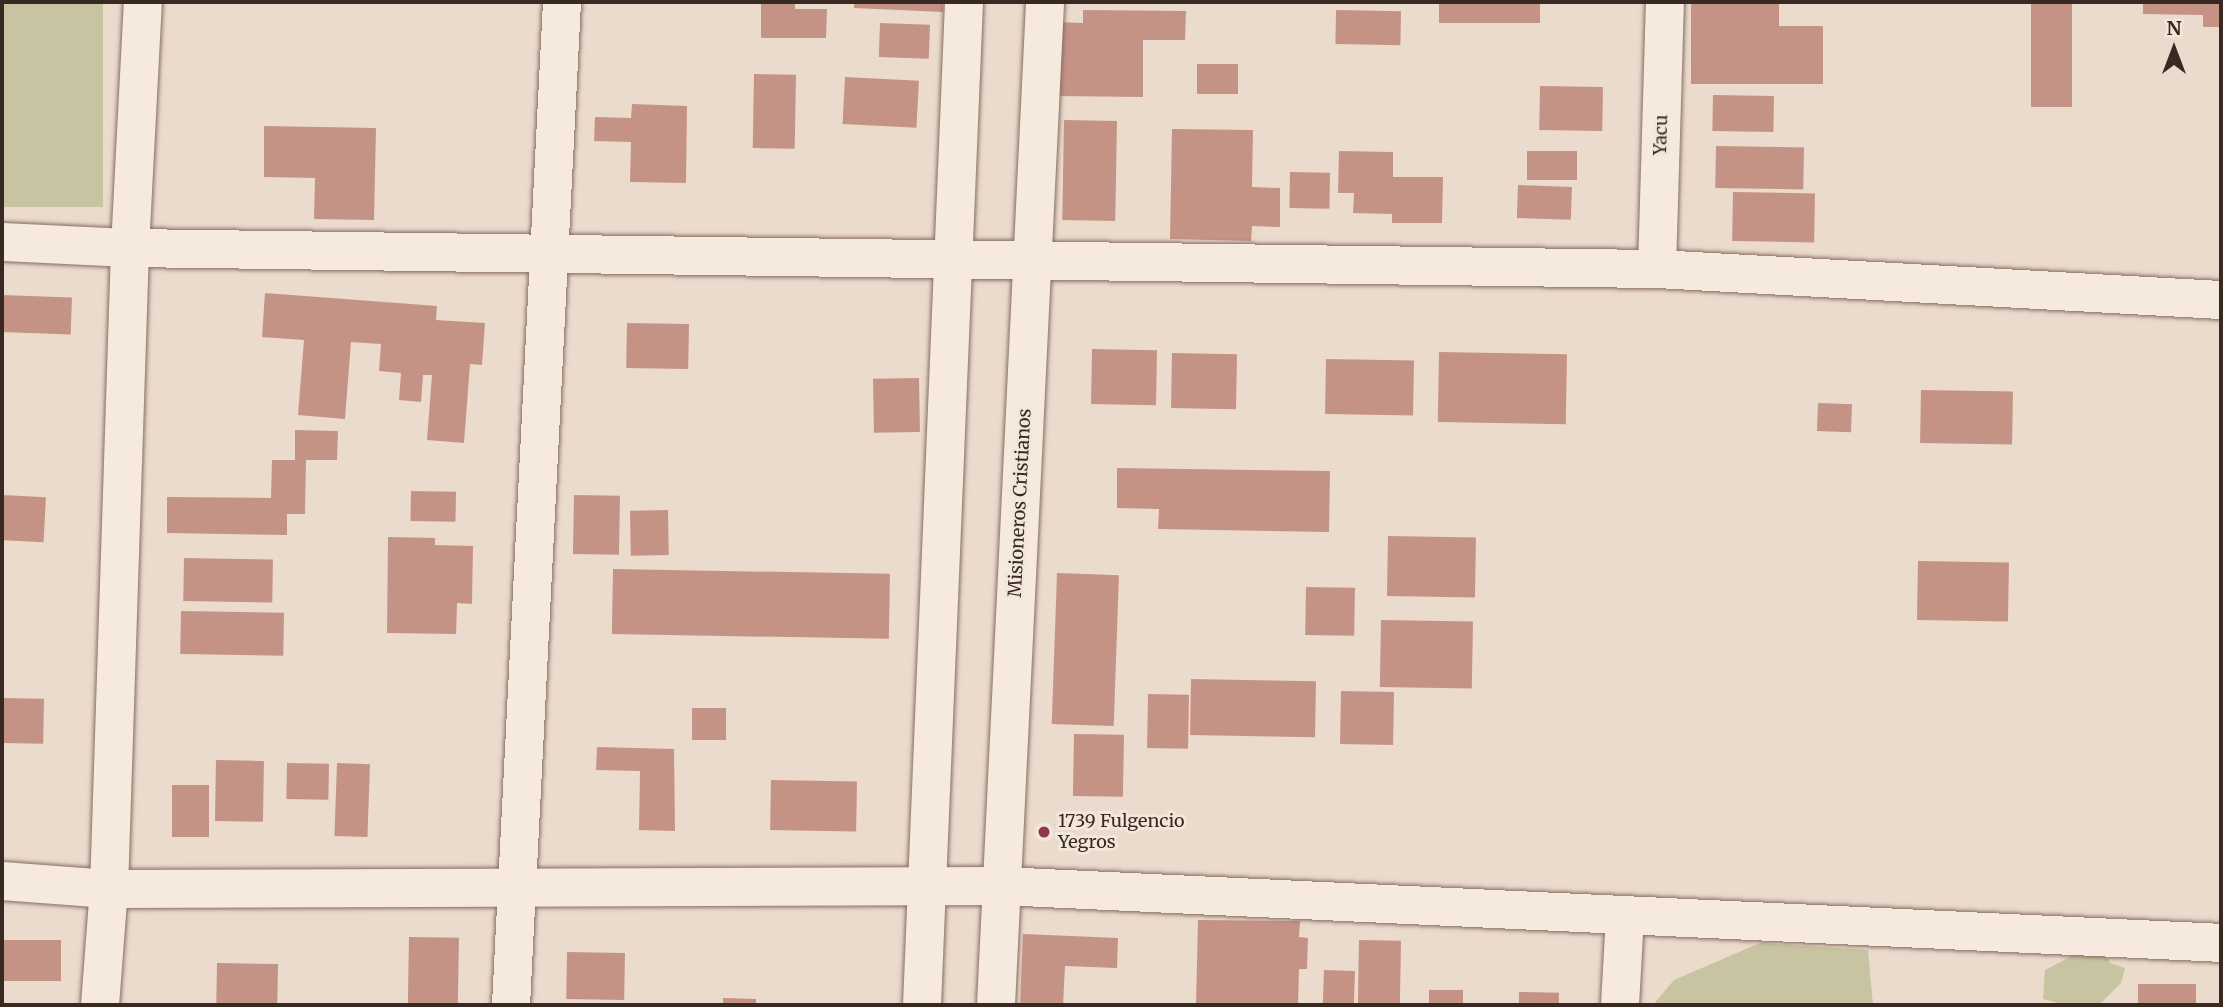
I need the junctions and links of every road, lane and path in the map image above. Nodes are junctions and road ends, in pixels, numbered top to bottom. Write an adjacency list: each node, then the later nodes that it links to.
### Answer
1 (143, 2): 7 (street)
2 (562, 2): 8 (street)
3 (964, 2): 9 (street)
4 (1045, 2): 10 (street, Misioneros Cristianos)
5 (1665, 2): 11 (street, Yacu)
6 (2, 242): 7 (street)
7 (130, 248): 8 (street); 16 (street)
8 (548, 254): 9 (street); 17 (street)
9 (953, 257): 10 (street); 14 (street)
10 (1033, 260): 11 (street); 15 (street, Misioneros Cristianos)
11 (1657, 269): 12 (street)
12 (2221, 300)
13 (2, 881): 16 (street)
14 (924, 886): 15 (street); 17 (street); 22 (street)
15 (1001, 886): 18 (street); 23 (street, Misioneros Cristianos)
16 (110, 889): 17 (street); 20 (street)
17 (515, 889): 21 (street)
18 (1625, 915): 19 (street); 24 (street)
19 (2221, 943)
20 (100, 1005)
21 (511, 1005)
22 (922, 1005)
23 (996, 1005)
24 (1620, 1005)

